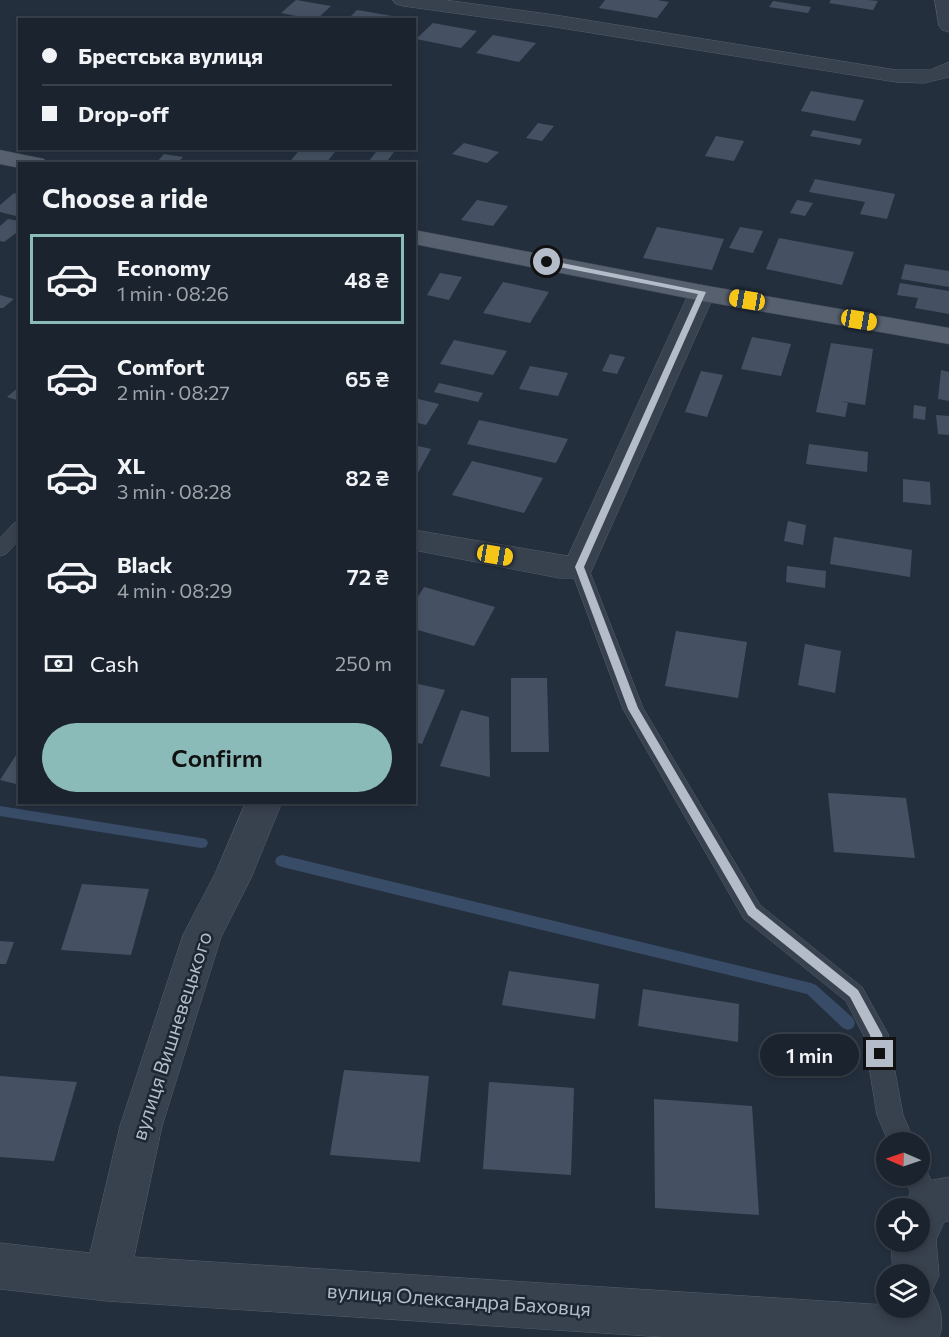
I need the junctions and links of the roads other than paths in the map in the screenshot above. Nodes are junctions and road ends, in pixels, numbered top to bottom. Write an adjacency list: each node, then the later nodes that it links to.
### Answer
1 (403, 0): 4 (street)
2 (945, 0): 3 (street)
3 (949, 26)
4 (949, 68)
5 (0, 157): 6 (main road)
6 (26, 162)
7 (416, 237): 8 (main road)
8 (702, 292): 9 (main road); 13 (street)
9 (949, 336)
10 (18, 529): 12 (lane)
11 (416, 540): 13 (street)
12 (0, 550)
13 (579, 567): 15 (lane)
14 (263, 804): 17 (street, вулиця Вишневецького)
15 (897, 1132)
16 (0, 1266): 17 (street, вулиця Олександра Баховця)
17 (107, 1278): 18 (street, вулиця Олександра Баховця)
18 (918, 1325)

